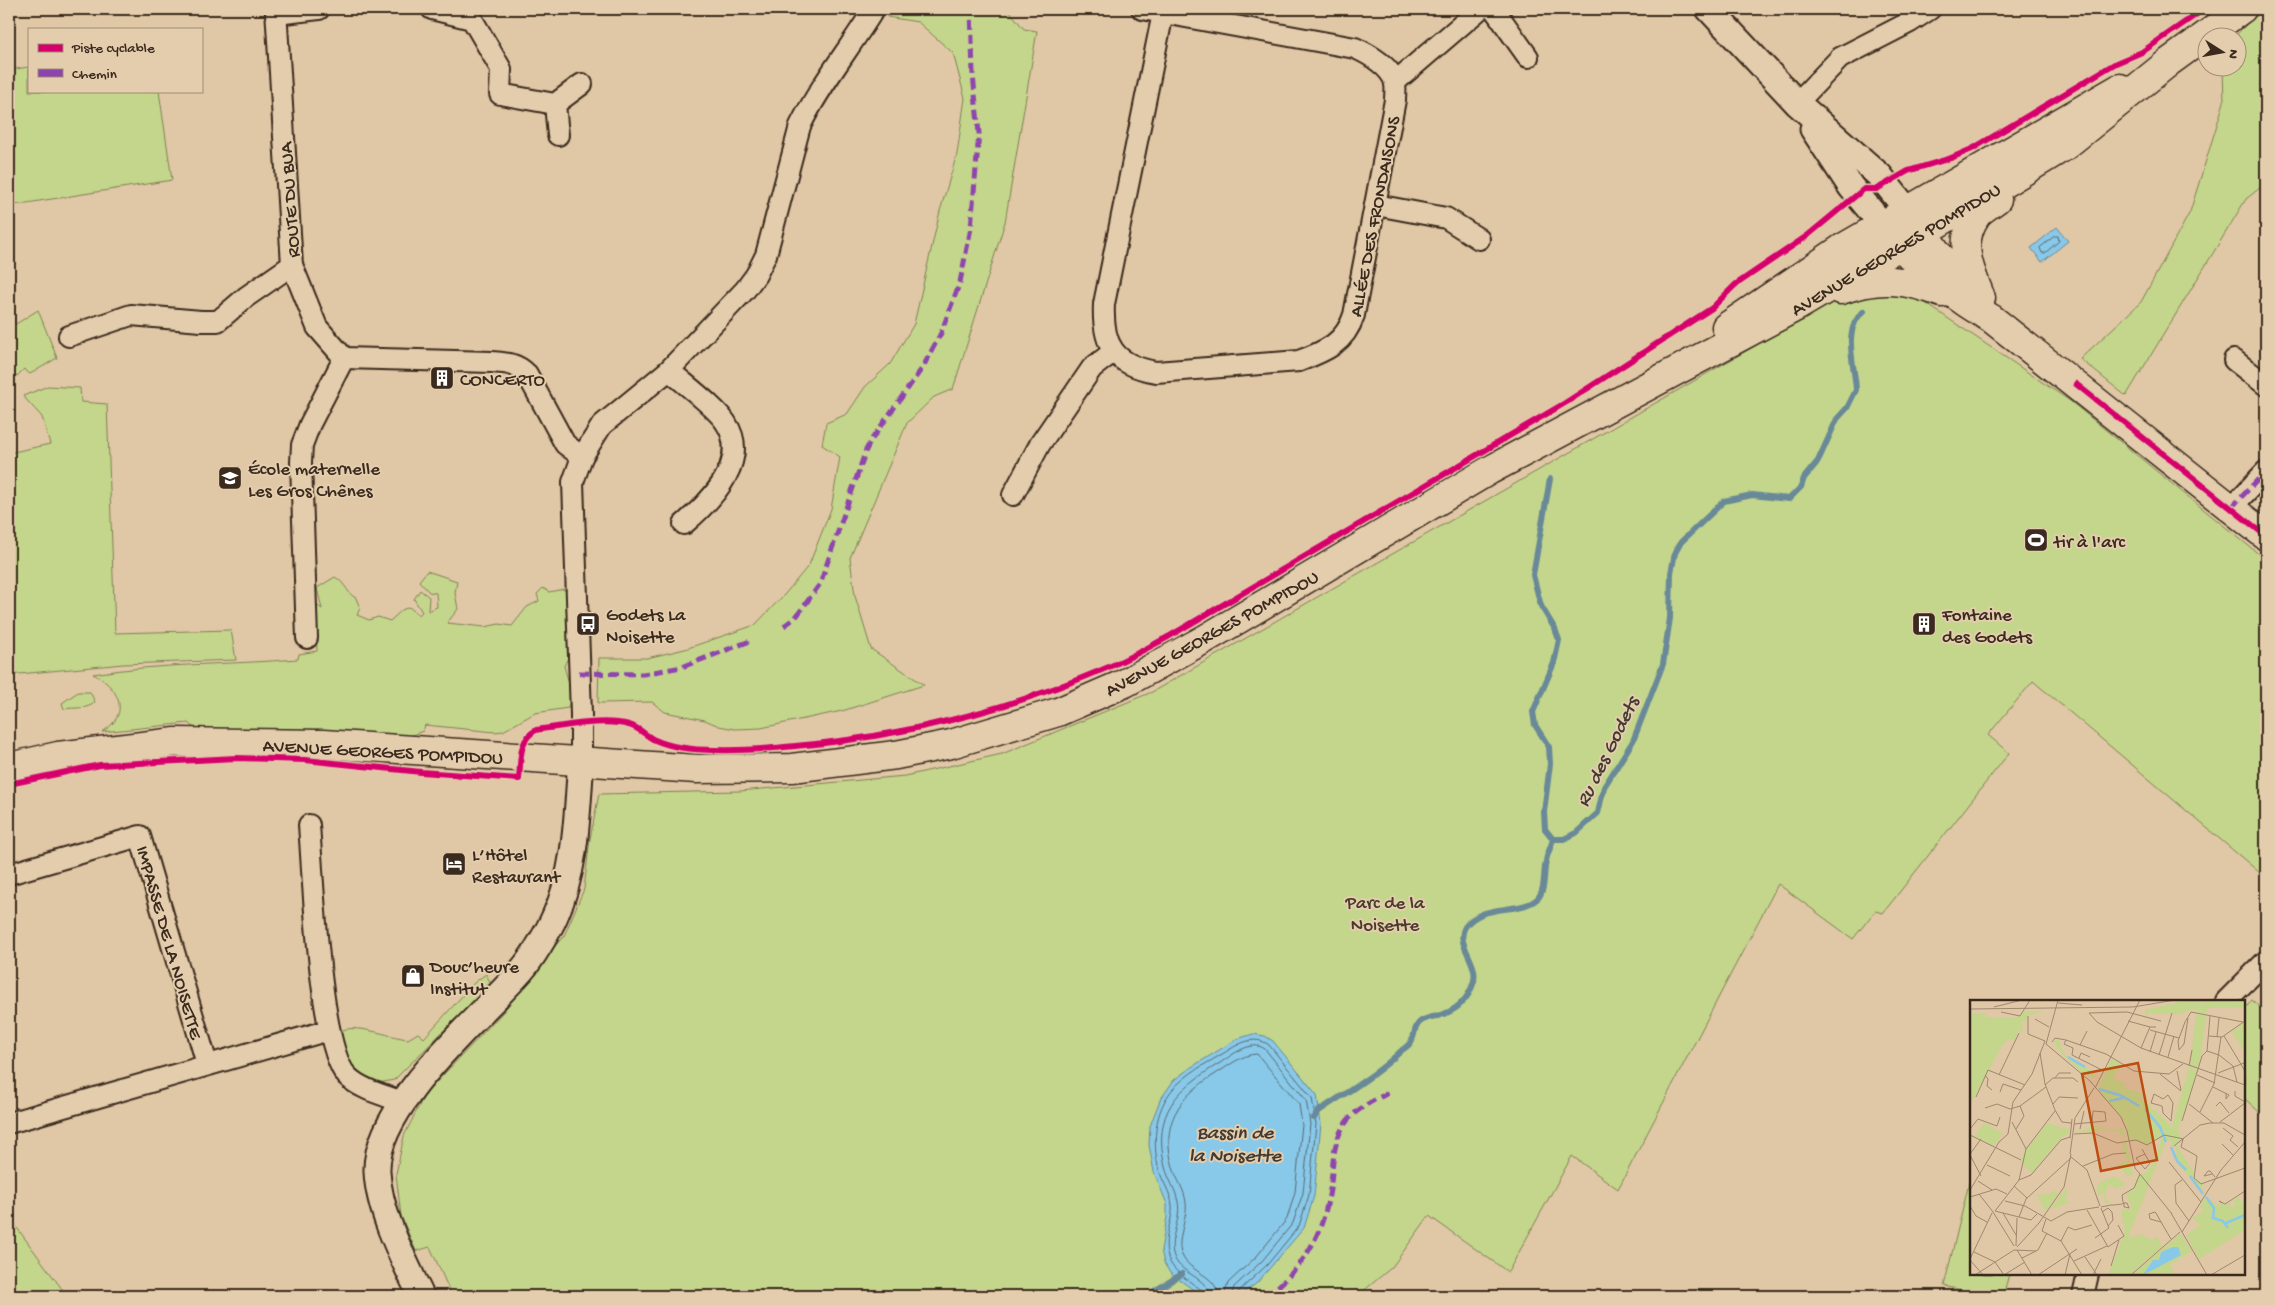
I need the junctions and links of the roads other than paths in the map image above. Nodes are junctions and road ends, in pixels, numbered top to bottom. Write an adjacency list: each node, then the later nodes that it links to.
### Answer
1 (319, 9): 10 (street)
2 (432, 9): 17 (street)
3 (874, 9): 33 (street)
4 (1142, 9): 11 (street)
5 (1480, 9): 14 (street)
6 (1494, 9): 12 (street)
7 (1709, 9): 16 (street)
8 (1930, 9): 16 (street)
9 (2242, 9): 13 (main road, AVENUE GEORGES POMPIDOU)
10 (276, 12): 26 (street, ROUTE DU BUA)
11 (1163, 13): 14 (street); 30 (street)
12 (1528, 57)
13 (2169, 62): 19 (main road, AVENUE GEORGES POMPIDOU); 21 (main road, AVENUE GEORGES POMPIDOU)
14 (1395, 82): 20 (street, ALLÉE DES FRONDAISONS)
15 (582, 84): 17 (street)
16 (1797, 103): 21 (street); 22 (street)
17 (555, 104): 18 (street)
18 (558, 135)
19 (2066, 146): 23 (main road, AVENUE GEORGES POMPIDOU); 28 (main road)
20 (1376, 205): 24 (street); 30 (street, ALLÉE DES FRONDAISONS)
21 (1907, 210): 22 (main road, AVENUE GEORGES POMPIDOU); 23 (main road)
22 (1882, 225): 25 (street); 35 (main road, AVENUE GEORGES POMPIDOU)
23 (1923, 232): 25 (main road, AVENUE GEORGES POMPIDOU); 28 (main road)
24 (1479, 239)
25 (1900, 245): 27 (main road, AVENUE GEORGES POMPIDOU); 28 (main road)
26 (292, 265): 29 (street); 31 (street, ROUTE DU BUA)
27 (1798, 306): 28 (main road); 35 (main road, AVENUE GEORGES POMPIDOU)
28 (1978, 306): 39 (main road)
29 (69, 336)
30 (1113, 352): 38 (street)
31 (344, 358): 36 (street); 42 (street)
32 (2234, 360): 34 (street)
33 (669, 370): 36 (street); 40 (street)
34 (2266, 385)
35 (1604, 408): 43 (main road, AVENUE GEORGES POMPIDOU)
36 (582, 457): 43 (street)
37 (2266, 470): 39 (street)
38 (1014, 495)
39 (2231, 508): 41 (main road)
40 (684, 524)
41 (2266, 536)
42 (307, 638)
43 (581, 760): 44 (main road, AVENUE GEORGES POMPIDOU); 51 (street)
44 (9, 767)
45 (310, 825): 49 (street)
46 (9, 874): 50 (street, IMPASSE DE LA NOISETTE)
47 (2266, 961): 48 (street)
48 (2227, 1000)
49 (329, 1030): 50 (street, IMPASSE DE LA NOISETTE); 51 (street)
50 (207, 1064): 52 (street, IMPASSE DE LA NOISETTE)
51 (402, 1102): 54 (street)
52 (9, 1123)
53 (2088, 1275): 55 (street)
54 (421, 1296)
55 (2083, 1296)

